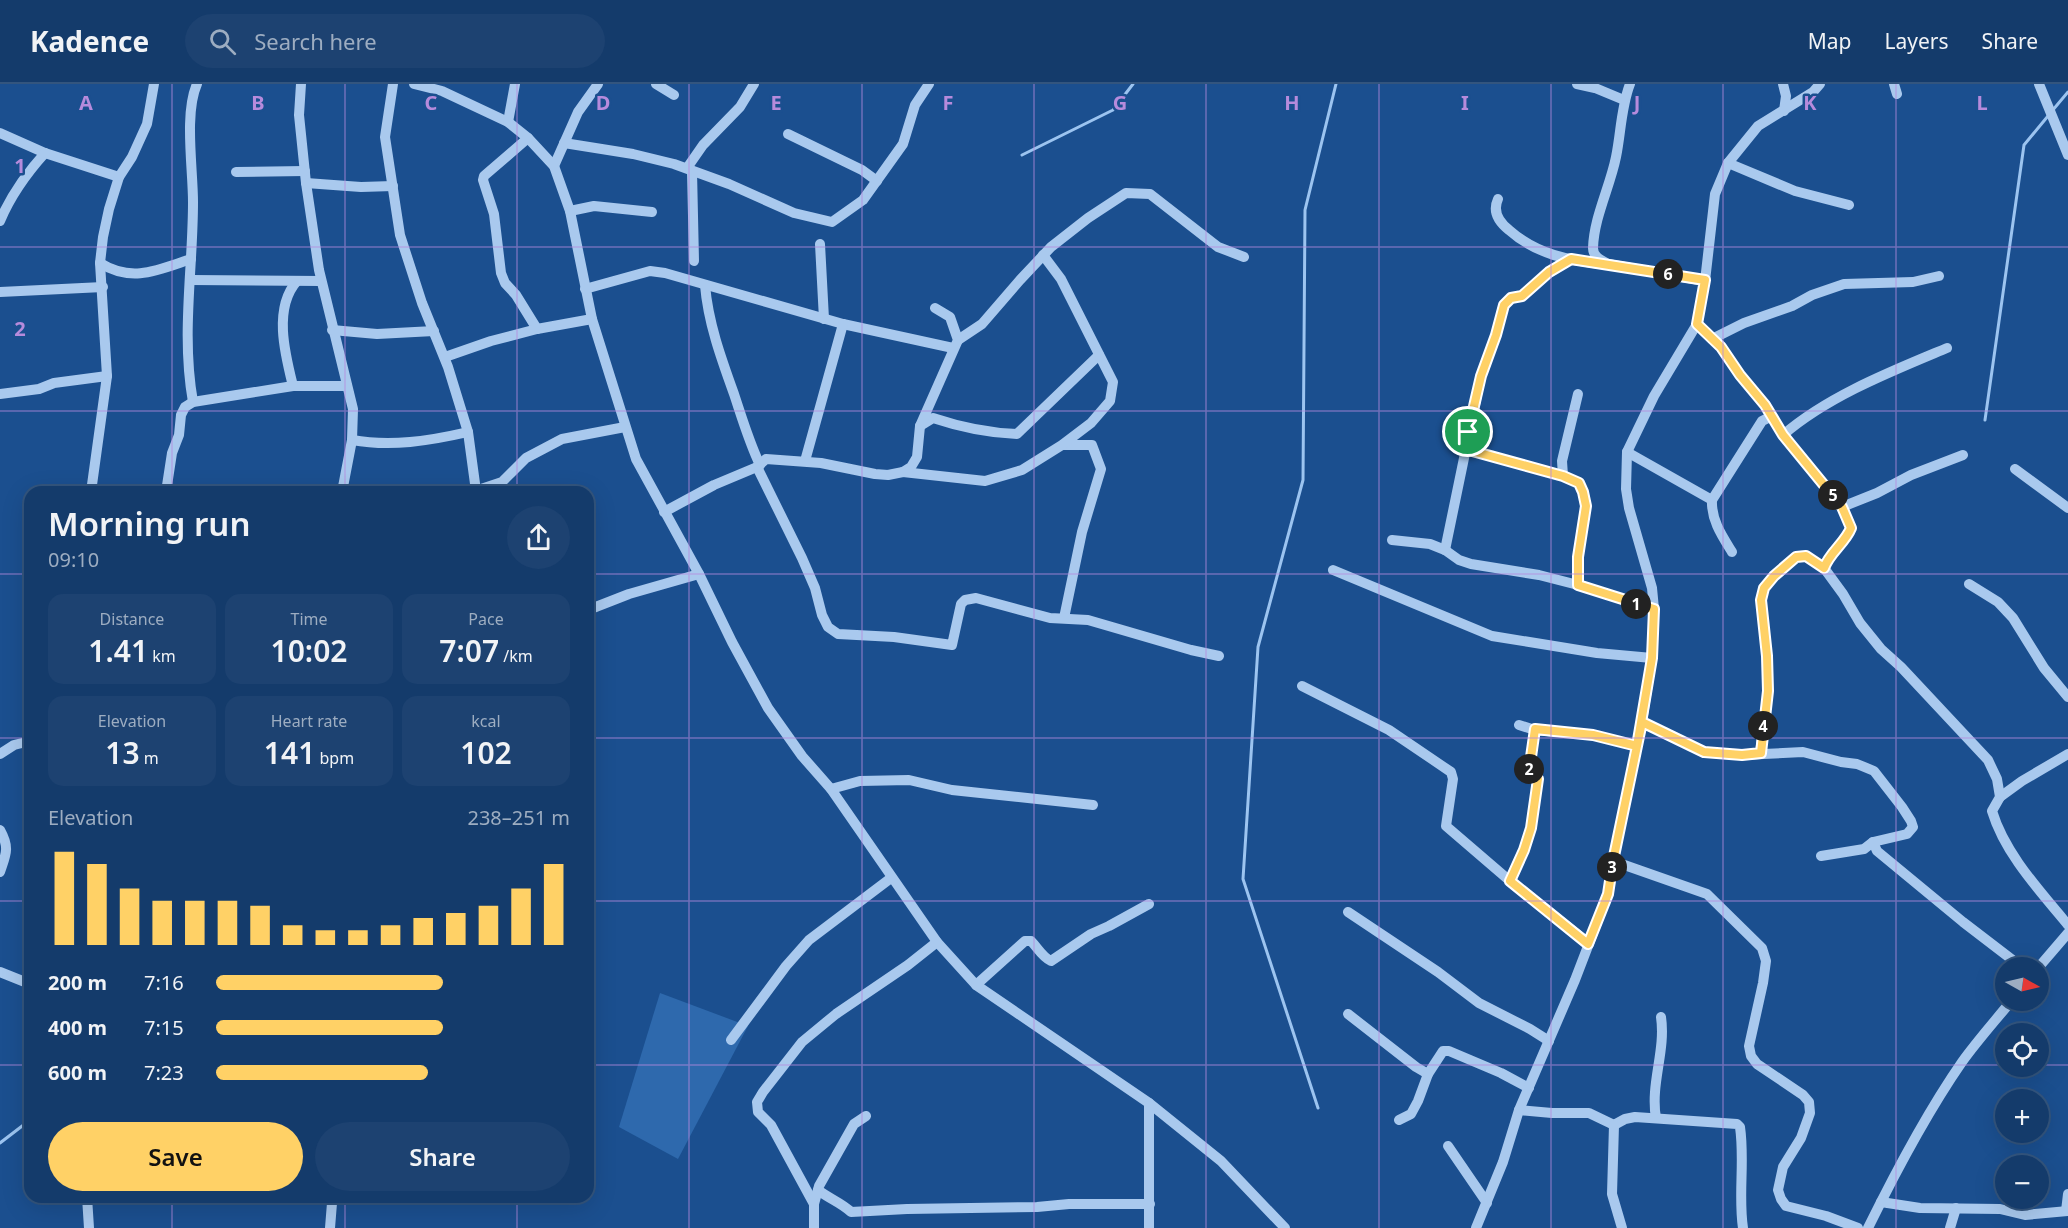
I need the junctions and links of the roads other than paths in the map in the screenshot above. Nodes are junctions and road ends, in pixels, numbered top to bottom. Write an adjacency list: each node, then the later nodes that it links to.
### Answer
1 (154, 84): 31 (street)
2 (197, 84): 44 (street)
3 (301, 84): 29 (street)
4 (393, 84): 34 (street)
5 (414, 84): 19 (street)
6 (515, 84): 19 (street)
7 (598, 84): 23 (street)
8 (656, 84): 16 (street)
9 (754, 84): 28 (street)
10 (928, 84): 32 (street)
11 (1577, 84): 17 (street)
12 (1630, 84): 17 (street)
13 (1783, 84): 18 (street)
14 (1820, 84): 18 (street)
15 (2038, 84): 25 (street)
16 (674, 95)
17 (1624, 100): 47 (street)
18 (1784, 111): 26 (street)
19 (508, 122): 22 (street)
20 (0, 133): 24 (street)
21 (788, 135): 32 (street)
22 (528, 138): 27 (street); 62 (street)
23 (564, 143): 27 (street); 28 (street)
24 (45, 153): 31 (street); 39 (street)
25 (2068, 155)
26 (1728, 163): 36 (street); 50 (street)
27 (554, 166): 37 (street)
28 (690, 170): 32 (street); 45 (street)
29 (305, 171): 30 (street); 33 (street)
30 (236, 172)
31 (119, 177): 46 (street)
32 (877, 181)
33 (306, 183): 34 (street); 52 (street)
34 (393, 186): 64 (street)
35 (1498, 199): 43 (street)
36 (1849, 205)
37 (570, 211): 38 (street); 55 (street)
38 (652, 212)
39 (0, 221)
40 (820, 244): 58 (street)
41 (1043, 255): 42 (street); 66 (street); 68 (street)
42 (1244, 257)
43 (1571, 259): 47 (street); 83 (street)
44 (191, 260): 46 (street); 49 (street)
45 (694, 261)
46 (100, 263): 54 (street)
47 (1608, 264): 50 (street)
48 (1939, 276): 65 (street)
49 (191, 280): 51 (street); 75 (street)
50 (1705, 280): 61 (street)
51 (297, 281): 52 (street); 71 (street)
52 (321, 281): 63 (street)
53 (705, 285): 55 (street); 58 (street); 87 (street)
54 (103, 287): 56 (street); 70 (street)
55 (585, 289): 59 (street)
56 (0, 292)
57 (935, 308): 66 (street)
58 (824, 318): 60 (street)
59 (592, 319): 62 (street); 78 (street)
60 (843, 324): 66 (street); 86 (street)
61 (1697, 324): 65 (street); 84 (street)
62 (537, 329): 69 (street)
63 (332, 330): 64 (street); 72 (street)
64 (434, 331): 69 (street)
65 (1714, 338): 76 (street)
66 (955, 344): 77 (street)
67 (1947, 348): 80 (street)
68 (1099, 355): 77 (street); 82 (street)
69 (445, 357): 79 (street)
70 (107, 376): 73 (street); 91 (street)
71 (293, 386): 72 (street); 75 (street)
72 (347, 386): 81 (street)
73 (0, 394)
74 (1578, 394): 90 (street)
75 (193, 402): 92 (street)
76 (1770, 417): 80 (street); 96 (street)
77 (920, 426): 89 (street)
78 (625, 427): 95 (street); 99 (street)
79 (468, 432): 81 (street); 94 (street)
80 (1783, 435): 97 (street)
81 (352, 440): 93 (street)
82 (1062, 446): 89 (street); 110 (street)
83 (1465, 449): 90 (street); 101 (street)
84 (1627, 452): 96 (street); 109 (street)
85 (1963, 455): 97 (street)
86 (805, 461): 87 (street); 89 (street)
87 (759, 466): 99 (street); 110 (street)
88 (2015, 469): 98 (street)
89 (903, 472)
90 (1563, 476): 107 (street)
91 (92, 486)
92 (167, 486)
93 (343, 486)
94 (473, 486)
95 (491, 486)
96 (1712, 500): 102 (street)
97 (1842, 507): 103 (street)
98 (2068, 508)
99 (664, 512): 105 (street)
100 (1392, 540): 101 (street)
101 (1445, 550): 107 (street)
102 (1732, 552)
103 (1824, 568): 120 (street); 124 (street)
104 (1333, 570): 112 (street)
105 (699, 574): 108 (street); 123 (street)
106 (1969, 584): 114 (street)
107 (1578, 585): 109 (street)
108 (594, 608)
109 (1654, 609): 112 (street)
110 (1064, 618): 111 (street)
111 (1219, 656)
112 (1652, 658): 115 (street)
113 (1302, 686): 132 (street)
114 (2068, 697)
115 (1642, 722): 119 (street); 120 (street)
116 (1519, 725): 117 (street)
117 (1535, 729): 119 (street); 132 (street)
118 (24, 742): 121 (street)
119 (1637, 746): 129 (street)
120 (1761, 753): 127 (street)
121 (0, 754)
122 (2068, 754): 124 (street)
123 (831, 789): 125 (street); 131 (street)
124 (2000, 797): 135 (street)
125 (1093, 806)
126 (0, 830): 130 (street)
127 (1874, 842): 128 (street); 139 (street)
128 (1821, 856)
129 (1613, 861): 138 (street); 176 (street)
130 (0, 872)
131 (891, 878): 137 (street); 147 (street)
132 (1510, 881): 138 (street)
133 (1149, 903): 143 (street)
134 (1348, 912): 148 (street)
135 (2068, 925)
136 (2068, 933): 140 (street)
137 (937, 942): 143 (street); 164 (street)
138 (1588, 944): 148 (street)
139 (2009, 957)
140 (2047, 957)
141 (0, 972): 142 (street)
142 (24, 982)
143 (976, 985): 151 (street)
144 (2003, 1011): 160 (street)
145 (1348, 1014): 149 (street)
146 (1661, 1017): 154 (street)
147 (730, 1040)
148 (1549, 1041): 150 (street)
149 (1428, 1074): 150 (street); 155 (street)
150 (1529, 1088): 152 (street)
151 (1149, 1103): 165 (street); 172 (street)
152 (1519, 1110): 156 (street); 163 (street)
153 (866, 1116): 158 (street)
154 (1656, 1118): 156 (street); 175 (street)
155 (1399, 1120)
156 (1614, 1125): 174 (street)
157 (1448, 1146): 163 (street)
158 (818, 1190): 164 (street); 165 (street)
159 (2068, 1194): 167 (street)
160 (1881, 1202): 166 (street); 177 (street)
161 (87, 1203): 168 (street)
162 (332, 1203): 169 (street)
163 (1487, 1203): 173 (street)
164 (814, 1204): 170 (street)
165 (1150, 1204): 171 (street)
166 (1956, 1208): 167 (street); 178 (street)
167 (2067, 1211)
168 (89, 1228)
169 (330, 1228)
170 (814, 1228)
171 (1149, 1228)
172 (1285, 1228)
173 (1476, 1228)
174 (1622, 1228)
175 (1743, 1228)
176 (1858, 1228)
177 (1868, 1228)
178 (1950, 1228)

